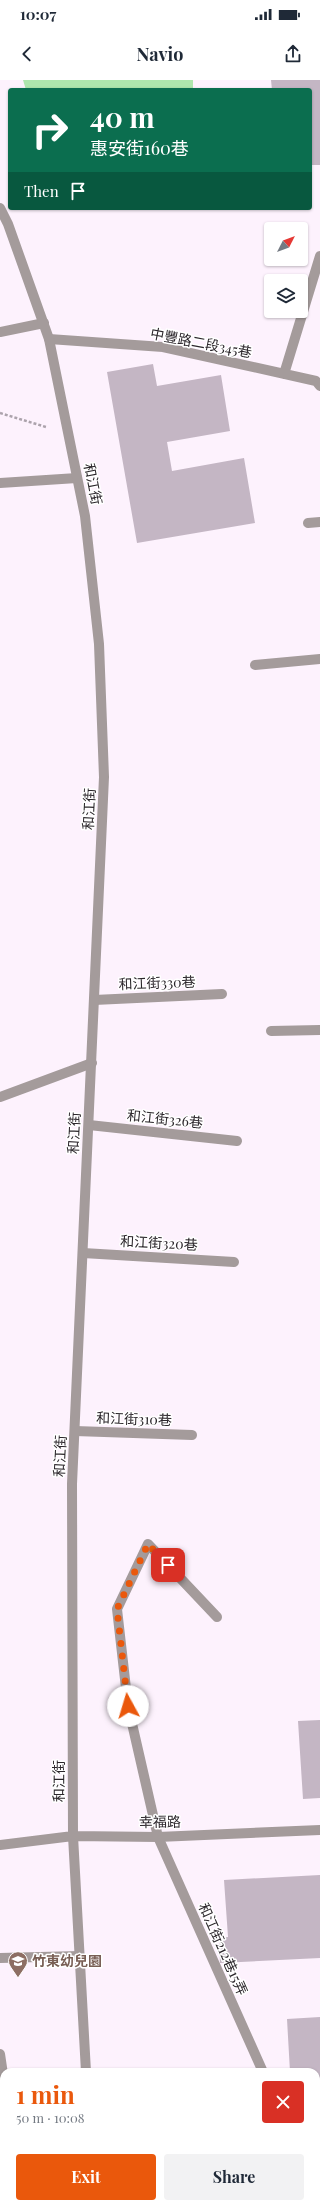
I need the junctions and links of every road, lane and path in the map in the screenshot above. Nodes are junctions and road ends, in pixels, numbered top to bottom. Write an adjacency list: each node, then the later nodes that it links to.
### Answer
1 (0, 208): 3 (street, 和江街)
2 (320, 256): 6 (street)
3 (44, 323): 4 (street); 5 (street, 和江街)
4 (0, 332)
5 (49, 339): 6 (street, 中豐路二段345巷); 9 (street, 和江街)
6 (284, 374): 7 (street, 中豐路二段345巷)
7 (320, 386)
8 (0, 413): 9 (path)
9 (68, 433): 10 (street, 和江街)
10 (77, 478): 11 (street); 17 (street, 和江街)
11 (0, 483)
12 (320, 522): 13 (street)
13 (308, 523)
14 (320, 659): 15 (street)
15 (255, 665)
16 (222, 994): 17 (street, 和江街330巷)
17 (94, 1000): 20 (street, 和江街)
18 (320, 1030): 19 (street)
19 (271, 1031)
20 (92, 1063): 21 (street); 22 (street, 和江街)
21 (0, 1097)
22 (89, 1125): 23 (street, 和江街326巷); 24 (street, 和江街)
23 (237, 1141)
24 (83, 1253): 25 (street, 和江街320巷); 26 (street, 和江街)
25 (234, 1262)
26 (75, 1431): 27 (street, 和江街310巷); 30 (street, 和江街)
27 (192, 1435)
28 (217, 1617): 31 (street, 和江街212巷15弄)
29 (320, 1830): 31 (street, 幸福路)
30 (73, 1836): 31 (street, 幸福路); 32 (street, 幸福路); 33 (street, 和江街)
31 (158, 1837): 38 (street, 和江街212巷15弄)
32 (0, 1845)
33 (80, 1956): 34 (street); 37 (street, 和江街)
34 (0, 1958)
35 (0, 2054): 36 (street)
36 (2, 2068)
37 (86, 2068)
38 (261, 2068)

